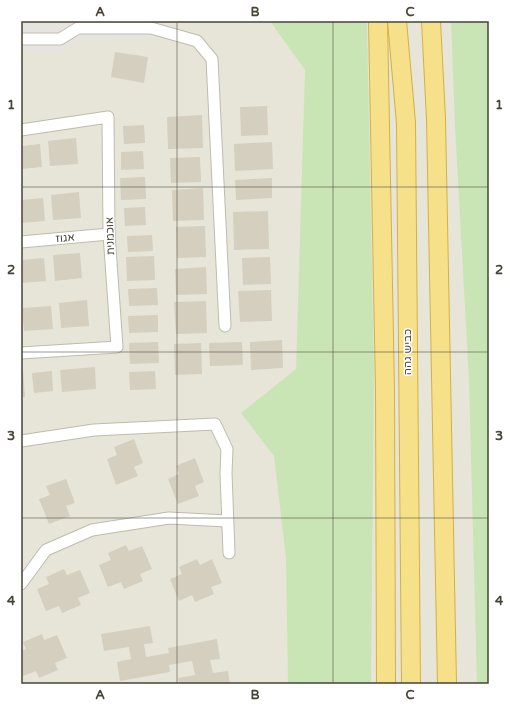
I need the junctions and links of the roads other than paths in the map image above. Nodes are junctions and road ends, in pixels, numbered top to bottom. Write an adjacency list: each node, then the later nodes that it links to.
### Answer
1 (69, 21): 5 (street)
2 (378, 21): 16 (highway)
3 (398, 21): 17 (highway, כביש גהה)
4 (431, 21): 18 (highway)
5 (78, 28): 6 (street); 10 (street)
6 (21, 39)
7 (21, 130): 8 (street, אוכמנית)
8 (109, 234): 9 (street, אגוז); 11 (street, אוכמנית)
9 (21, 242)
10 (225, 326)
11 (21, 353)
12 (21, 441): 13 (street)
13 (228, 521): 14 (street); 15 (street)
14 (228, 553)
15 (21, 584)
16 (386, 684)
17 (411, 684)
18 (447, 684)

